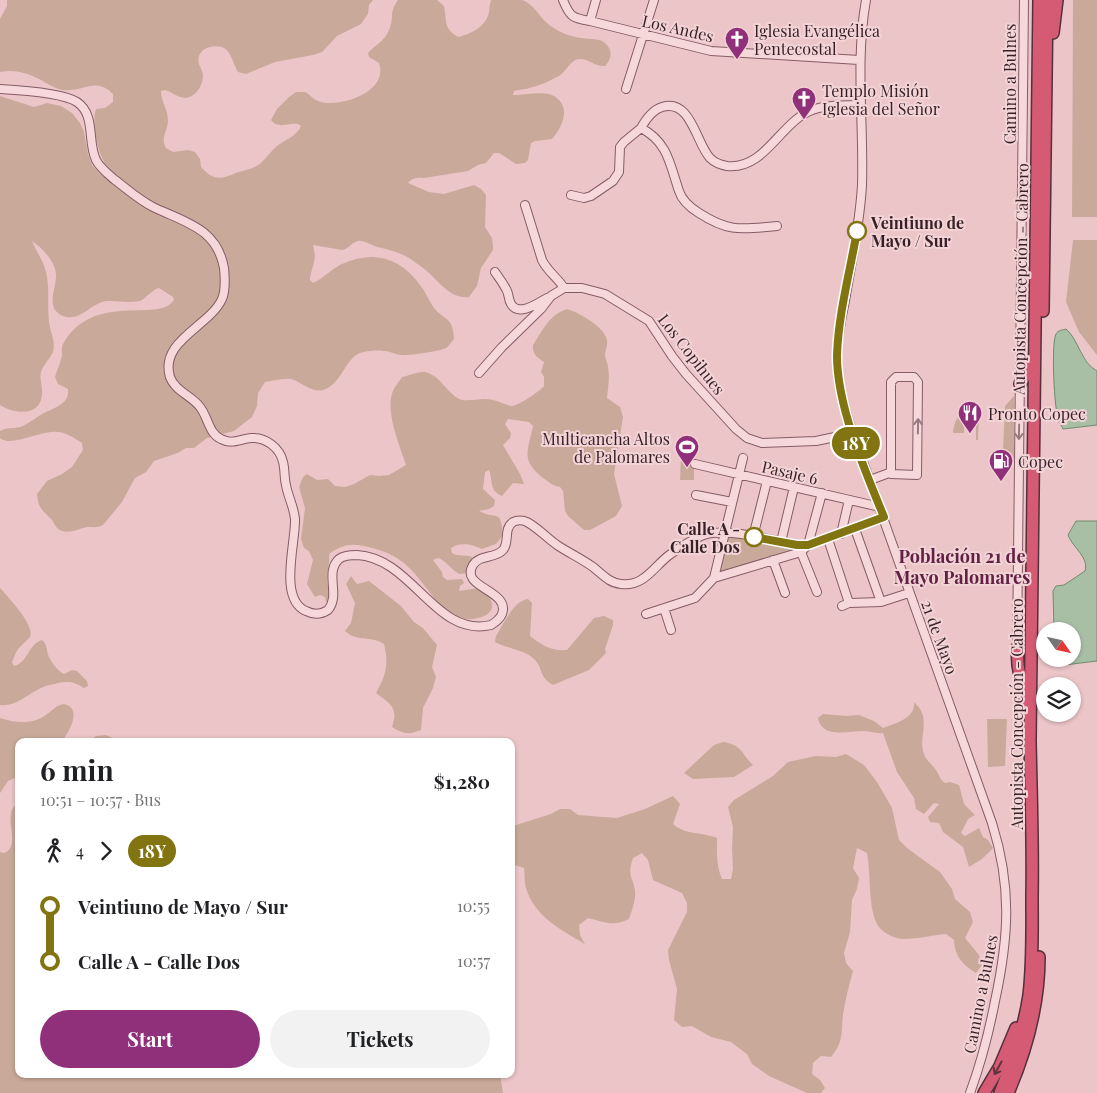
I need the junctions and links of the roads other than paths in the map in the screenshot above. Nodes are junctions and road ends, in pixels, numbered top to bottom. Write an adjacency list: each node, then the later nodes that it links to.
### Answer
1 (563, 0): 9 (street, Los Andes)
2 (596, 0): 9 (street)
3 (654, 0): 10 (street)
4 (866, 0): 11 (street, 21 de Mayo)
5 (1024, 0): 25 (street, Camino a Bulnes)
6 (1039, 0): 23 (highway, Autopista Concepción - Cabrero)
7 (1047, 0): 12 (highway, Autopista Concepción - Cabrero)
8 (1056, 0): 12 (highway)
9 (590, 20): 10 (street, Los Andes)
10 (643, 34): 11 (street, Los Andes); 14 (street)
11 (860, 60): 15 (street, 21 de Mayo)
12 (1047, 69): 61 (highway, Autopista Concepción - Cabrero)
13 (0, 89): 41 (street)
14 (626, 89)
15 (860, 105): 16 (street); 26 (street, 21 de Mayo)
16 (641, 128): 17 (street); 19 (street)
17 (571, 195)
18 (525, 205): 21 (street)
19 (777, 226)
20 (495, 272): 22 (street)
21 (564, 288): 22 (street); 26 (street, Los Copihues)
22 (550, 296): 24 (street)
23 (1035, 348): 25 (highway); 59 (highway, Autopista Concepción - Cabrero)
24 (479, 374)
25 (1020, 384): 57 (street, Camino a Bulnes, one-way to 57)
26 (852, 431): 31 (street, 21 de Mayo)
27 (743, 458): 29 (street)
28 (695, 464): 29 (street, Pasaje 6)
29 (739, 474): 32 (street, Pasaje 6); 37 (street)
30 (891, 474): 30 (street, one-way to 30); 31 (street)
31 (870, 480): 38 (street, 21 de Mayo)
32 (767, 481): 33 (street, Pasaje 6); 43 (street)
33 (794, 487): 34 (street, Pasaje 6); 45 (street)
34 (822, 493): 36 (street, Pasaje 6); 46 (street)
35 (696, 495): 37 (street)
36 (849, 500): 38 (street, Pasaje 6); 42 (street)
37 (732, 502): 41 (street)
38 (880, 506): 39 (street, 21 de Mayo)
39 (884, 517): 40 (street); 52 (street, 21 de Mayo)
40 (856, 529): 42 (street); 53 (street)
41 (725, 532): 43 (street); 49 (street)
42 (841, 534): 44 (street)
43 (754, 537): 45 (street)
44 (828, 539): 46 (street); 53 (street)
45 (780, 542): 46 (street)
46 (808, 545): 47 (street)
47 (801, 552): 48 (street); 50 (street)
48 (773, 560): 49 (street); 51 (street)
49 (714, 578): 54 (street)
50 (817, 592)
51 (785, 593)
52 (910, 593): 53 (street); 58 (street, 21 de Mayo)
53 (881, 602)
54 (664, 608): 55 (street); 56 (street)
55 (646, 614)
56 (671, 630)
57 (1017, 648): 59 (highway)
58 (957, 725): 62 (street, Camino a Bulnes)
59 (1030, 740): 60 (highway, Autopista Concepción - Cabrero)
60 (1031, 973): 63 (highway, one-way to 63); 64 (highway, Autopista Concepción - Cabrero)
61 (1027, 1040): 65 (highway, Autopista Concepción - Cabrero); 66 (highway)
62 (970, 1093)
63 (984, 1093)
64 (1000, 1093)
65 (1008, 1093)
66 (1018, 1093)

